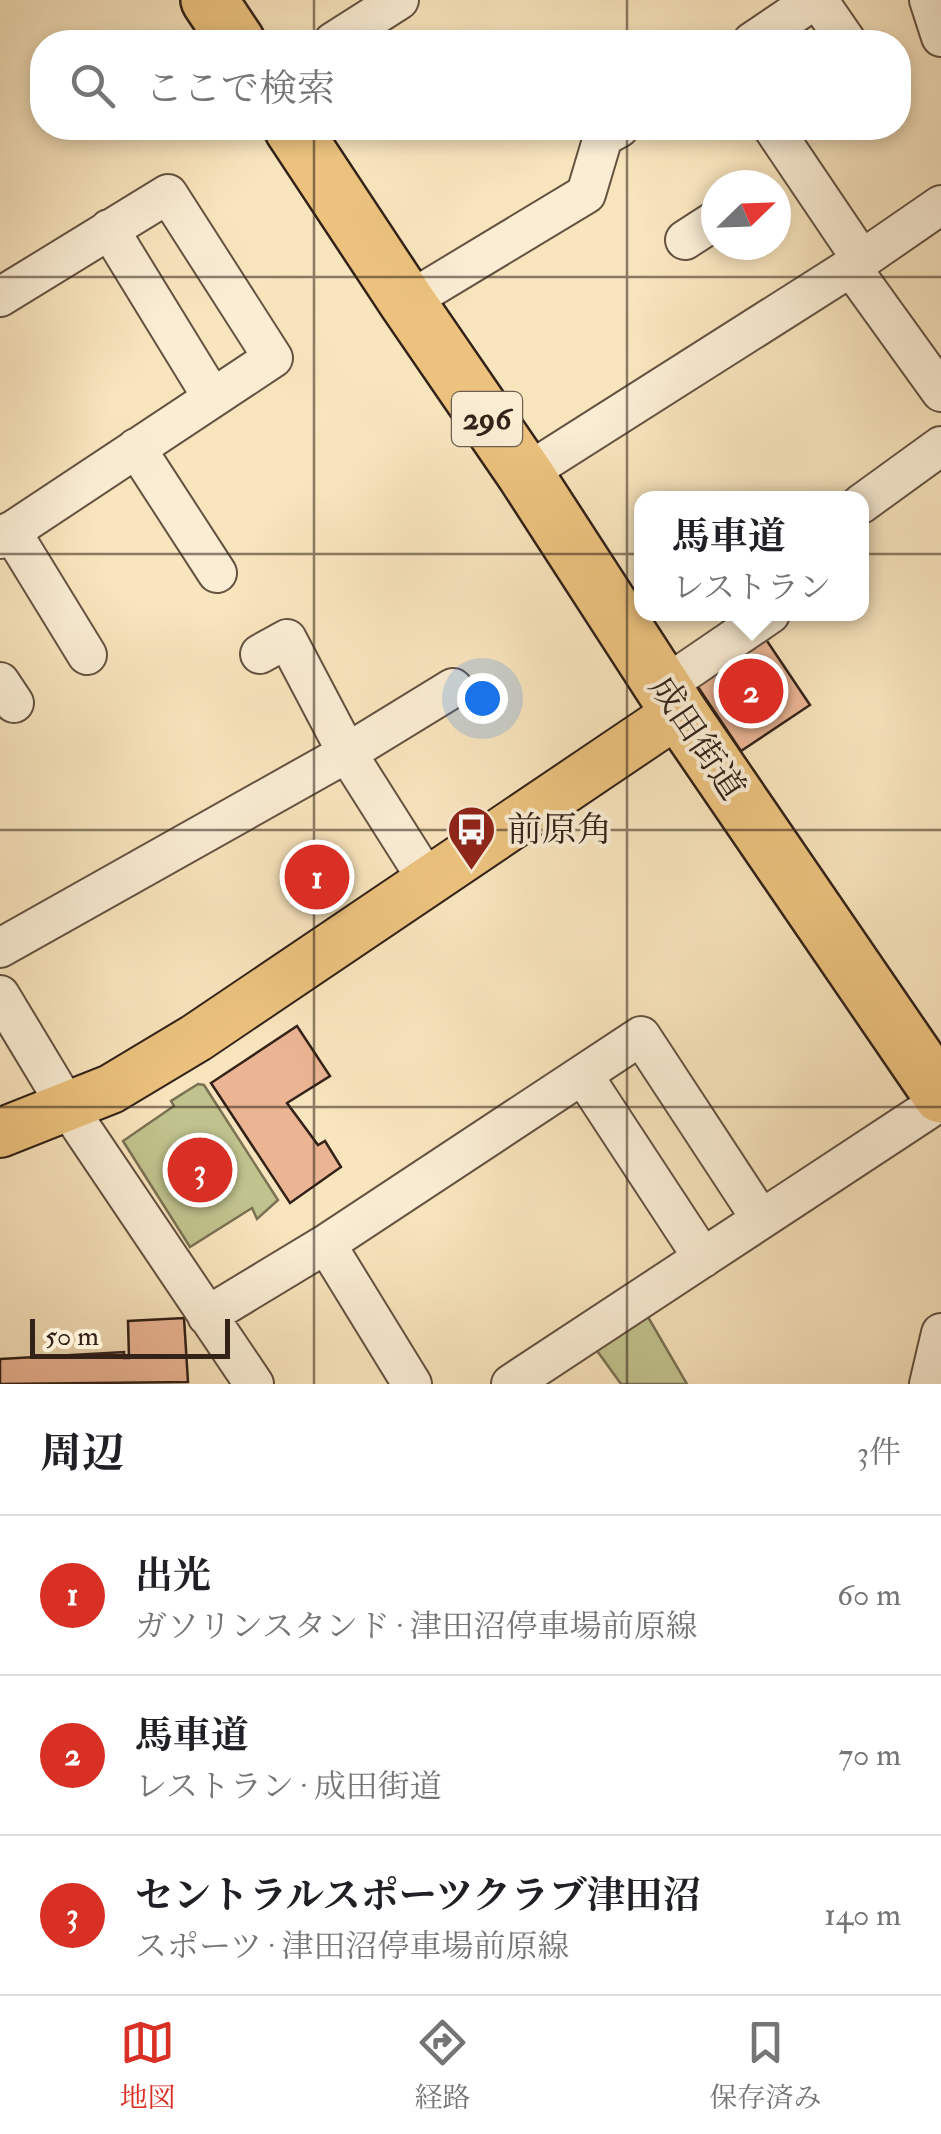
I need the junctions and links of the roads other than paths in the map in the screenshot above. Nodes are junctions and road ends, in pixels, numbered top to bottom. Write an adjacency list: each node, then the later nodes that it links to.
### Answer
1 (209, 0): 5 (highway)
2 (399, 0): 6 (street)
3 (816, 0): 7 (street); 8 (street)
4 (929, 0): 9 (street)
5 (229, 30)
6 (352, 30)
7 (770, 30)
8 (838, 30)
9 (941, 37)
10 (300, 140): 19 (highway, 成田街道 / 296)
11 (602, 140): 19 (street)
12 (776, 140): 13 (street)
13 (783, 170)
14 (791, 185): 17 (street)
15 (941, 205): 17 (street)
16 (110, 228): 18 (street); 21 (street); 21 (street)
17 (856, 264): 20 (street); 24 (street)
18 (0, 297)
19 (407, 302): 24 (highway, 成田街道 / 296)
20 (941, 392)
21 (212, 397): 23 (street)
22 (941, 446): 25 (street)
23 (136, 448): 26 (street); 27 (street)
24 (526, 474): 32 (highway, 成田街道 / 296)
25 (869, 498)
26 (5, 535): 30 (street)
27 (217, 573)
28 (762, 621): 32 (street)
29 (260, 654): 33 (street)
30 (87, 655)
31 (454, 688): 33 (street)
32 (671, 700): 34 (main road); 38 (highway, 成田街道 / 296)
33 (347, 753): 34 (street); 35 (street)
34 (428, 881): 39 (main road)
35 (0, 948)
36 (0, 995): 39 (street)
37 (583, 1075): 41 (street); 42 (street); 43 (street)
38 (938, 1086): 41 (street)
39 (68, 1108): 40 (main road); 44 (street)
40 (0, 1133)
41 (761, 1220): 43 (street)
42 (326, 1244): 44 (street); 47 (street)
43 (702, 1258): 45 (street)
44 (208, 1316): 46 (street)
45 (555, 1372): 48 (street)
46 (254, 1384)
47 (412, 1384)
48 (511, 1384)

